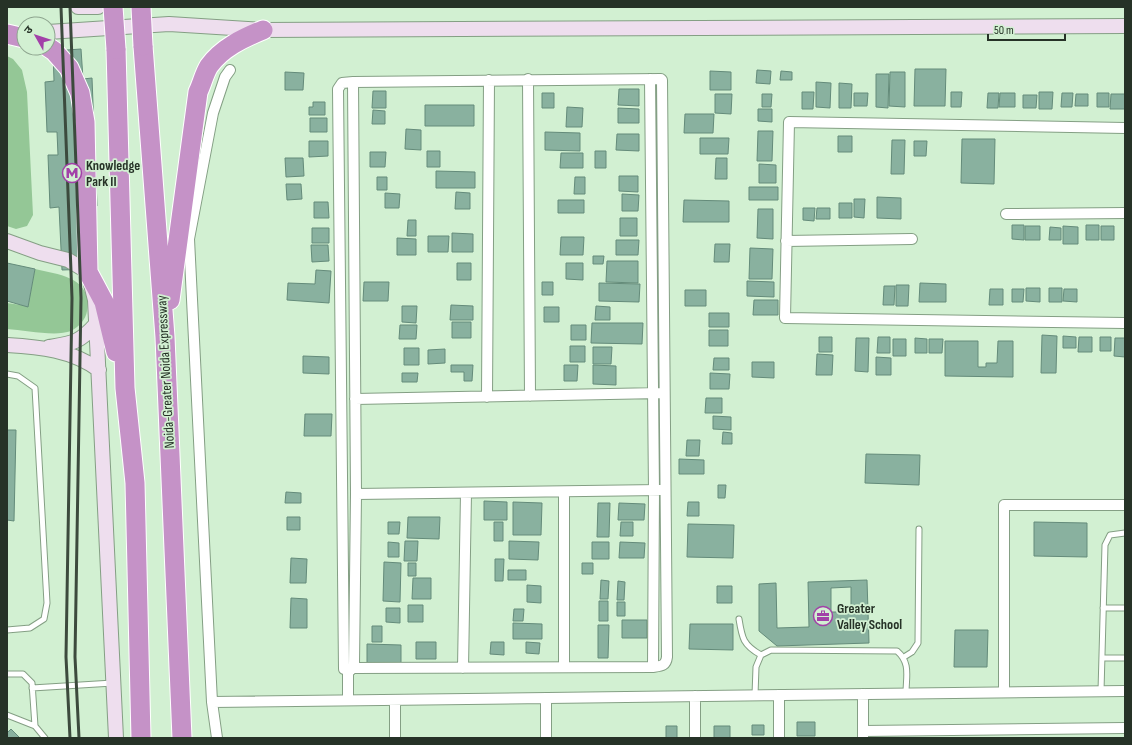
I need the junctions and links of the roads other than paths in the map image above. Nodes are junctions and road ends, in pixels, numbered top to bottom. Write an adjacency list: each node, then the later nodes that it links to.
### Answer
1 (78, 7): 2 (street)
2 (98, 7)
3 (113, 7): 30 (highway, bridge)
4 (141, 7): 25 (highway, Noida-Greater Noida Expressway, bridge)
5 (1125, 26): 6 (street)
6 (263, 30): 7 (street); 25 (highway)
7 (56, 31)
8 (56, 53): 22 (highway)
9 (230, 70): 70 (street)
10 (528, 79): 11 (street); 12 (street); 33 (street)
11 (650, 79): 15 (street); 16 (street)
12 (489, 80): 13 (street); 34 (street)
13 (353, 82): 35 (street); 55 (street)
14 (1125, 128): 21 (street)
15 (651, 198): 16 (street); 32 (street)
16 (664, 198): 31 (street)
17 (1125, 213): 18 (street)
18 (1006, 214)
19 (912, 239): 21 (street)
20 (7, 241): 22 (street)
21 (786, 241): 23 (street)
22 (88, 272): 24 (street); 30 (highway)
23 (1125, 323)
24 (96, 324): 27 (street); 28 (street)
25 (165, 337): 78 (highway, Noida-Greater Noida Expressway)
26 (7, 345): 27 (street)
27 (44, 348): 28 (street)
28 (99, 370): 57 (street)
29 (7, 374): 47 (lane)
30 (125, 388): 77 (highway)
31 (666, 393): 32 (street); 37 (street)
32 (653, 394): 33 (street); 36 (street)
33 (530, 396): 34 (street)
34 (487, 397): 35 (street)
35 (355, 399): 40 (street)
36 (654, 490): 37 (street); 39 (street); 53 (street)
37 (666, 490): 53 (street)
38 (466, 493): 39 (street); 40 (street); 54 (street)
39 (564, 493): 52 (street)
40 (356, 494): 55 (street)
41 (1125, 505): 61 (street)
42 (920, 529): 49 (lane)
43 (1125, 533): 44 (lane)
44 (1103, 608): 45 (lane); 50 (lane)
45 (1125, 608)
46 (739, 619): 48 (lane)
47 (7, 630)
48 (761, 655): 49 (lane); 64 (lane)
49 (904, 657): 62 (lane)
50 (1102, 658): 51 (lane); 59 (lane)
51 (1125, 658)
52 (564, 667): 53 (street); 54 (street)
53 (653, 667)
54 (464, 668): 55 (street)
55 (350, 669): 68 (street)
56 (7, 674): 58 (lane)
57 (114, 683): 58 (lane); 76 (street)
58 (32, 688): 72 (lane)
59 (1101, 691): 60 (street); 61 (street)
60 (1125, 691)
61 (1004, 692): 62 (street)
62 (906, 693): 63 (street)
63 (863, 694): 65 (street); 74 (street)
64 (755, 695): 65 (street); 66 (street)
65 (779, 695): 83 (street)
66 (695, 696): 67 (street); 82 (street)
67 (546, 698): 69 (street); 81 (street)
68 (348, 700): 69 (street); 70 (street)
69 (395, 700): 80 (street)
70 (212, 702): 79 (street)
71 (7, 716): 72 (lane)
72 (35, 726): 75 (lane)
73 (1125, 728): 74 (street)
74 (863, 734)
75 (45, 738)
76 (116, 738)
77 (141, 738)
78 (182, 738)
79 (217, 738)
80 (395, 738)
81 (546, 738)
82 (695, 738)
83 (779, 738)

